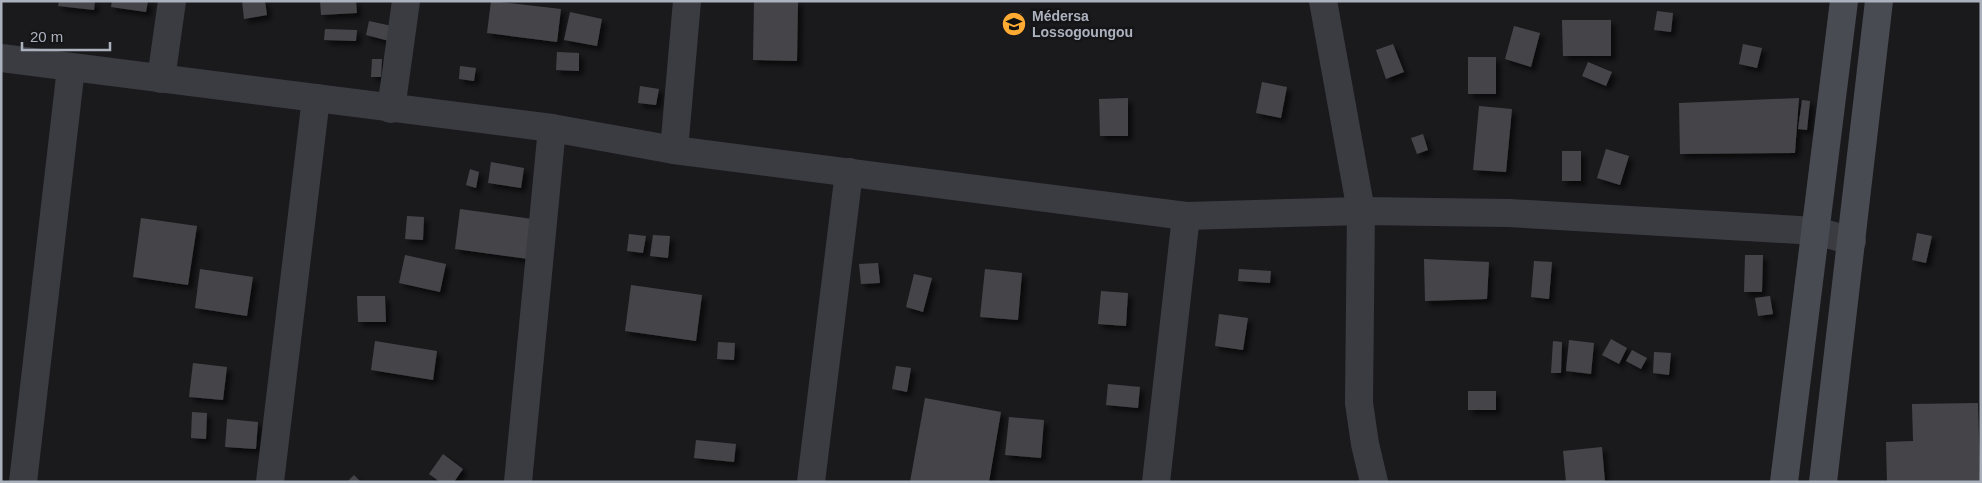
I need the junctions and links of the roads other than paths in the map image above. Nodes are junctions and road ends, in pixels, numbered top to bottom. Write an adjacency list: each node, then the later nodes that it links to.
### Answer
1 (172, 1): 9 (street)
2 (406, 1): 11 (street)
3 (687, 1): 13 (street)
4 (1323, 1): 15 (street)
5 (1844, 1): 17 (main road)
6 (1879, 1): 18 (main road)
7 (1, 58): 8 (street)
8 (71, 68): 9 (street); 19 (street)
9 (161, 79): 10 (street)
10 (316, 98): 11 (street); 20 (street)
11 (392, 108): 12 (street)
12 (552, 128): 13 (street); 21 (street)
13 (674, 150): 14 (street)
14 (850, 172): 16 (street); 22 (street)
15 (1361, 211): 16 (street); 17 (street); 24 (street)
16 (1186, 216): 23 (street)
17 (1816, 231): 18 (street); 25 (main road)
18 (1852, 241): 26 (main road)
19 (23, 482)
20 (270, 482)
21 (518, 482)
22 (811, 482)
23 (1156, 482)
24 (1374, 482)
25 (1784, 482)
26 (1823, 482)

